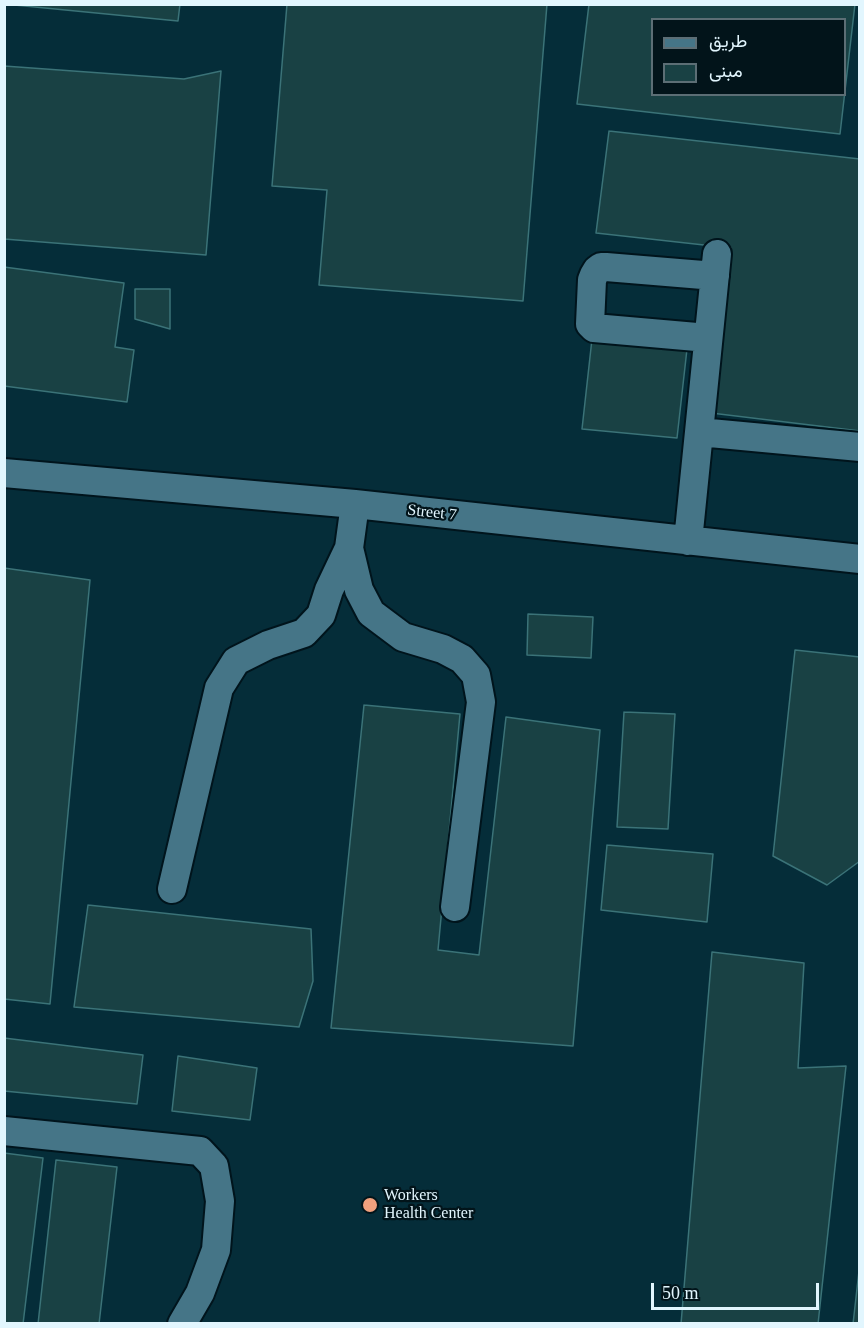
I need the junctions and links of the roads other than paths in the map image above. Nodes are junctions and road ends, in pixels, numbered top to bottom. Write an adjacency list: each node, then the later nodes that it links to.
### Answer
1 (708, 338): 1 (street); 2 (street)
2 (699, 432): 3 (street); 6 (street)
3 (860, 447)
4 (4, 473): 5 (street, Street 7)
5 (355, 504): 6 (street, Street 7); 7 (street)
6 (688, 541): 8 (street, Street 7)
7 (349, 548): 9 (street); 10 (street)
8 (860, 559)
9 (172, 889)
10 (455, 907)
11 (4, 1131): 12 (street)
12 (182, 1323)

